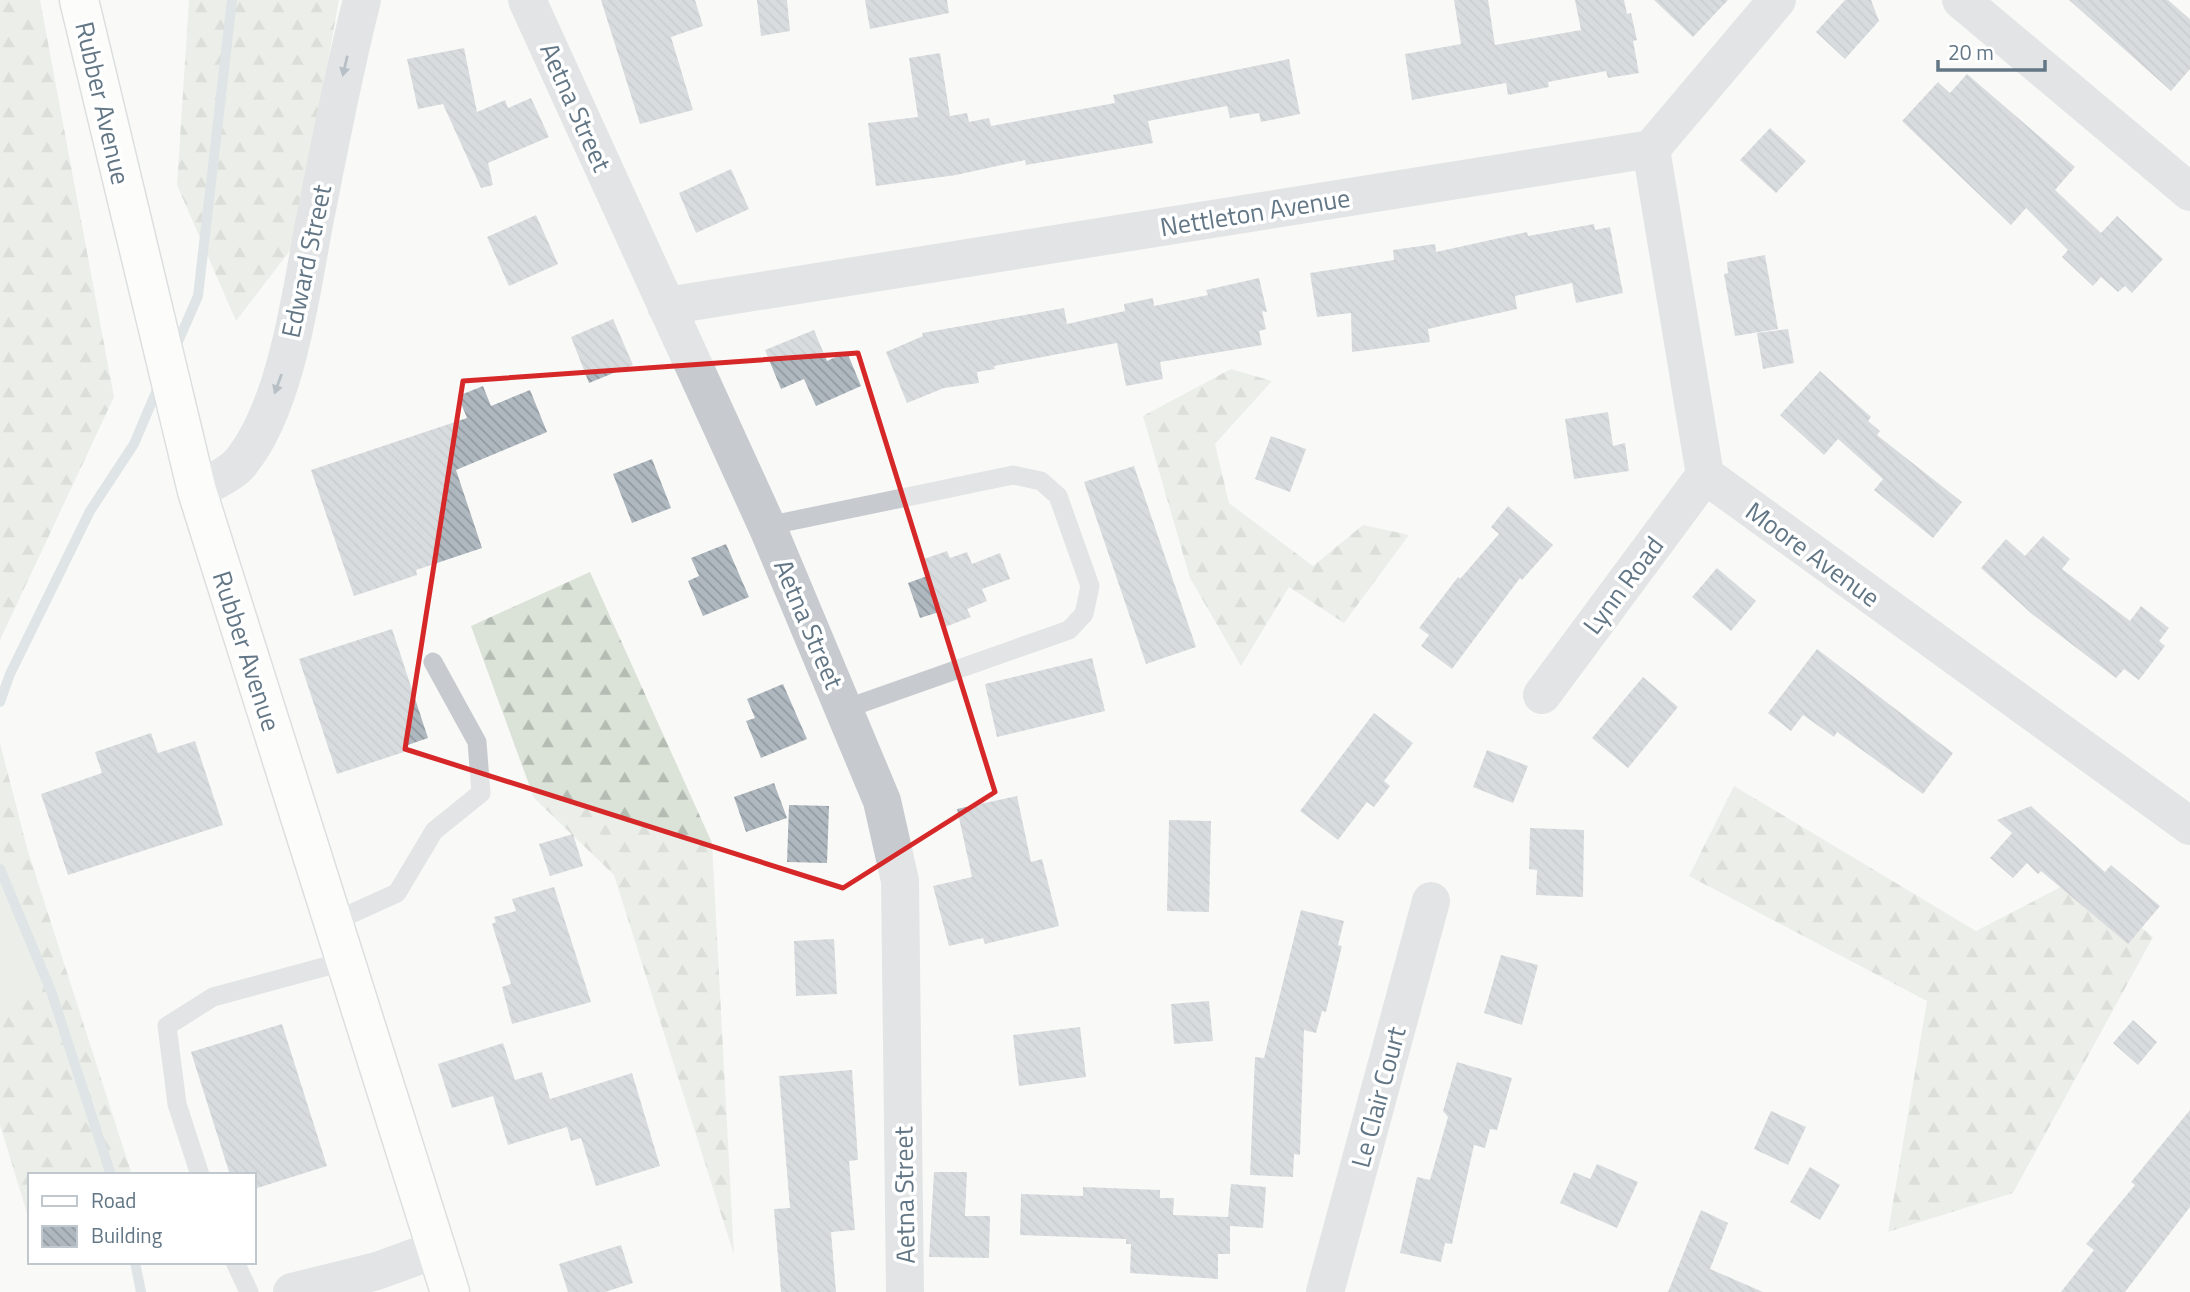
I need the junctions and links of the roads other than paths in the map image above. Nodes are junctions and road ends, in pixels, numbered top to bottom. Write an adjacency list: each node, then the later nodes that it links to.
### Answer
1 (79, 0): 10 (street, Rubber Avenue)
2 (362, 0): 10 (street, Edward Street, one-way to 10)
3 (527, 0): 8 (street, Aetna Street)
4 (1777, 0): 6 (street)
5 (1961, 0): 7 (street)
6 (1651, 149): 8 (street, Nettleton Avenue); 9 (street)
7 (2190, 192)
8 (666, 306): 11 (street, Aetna Street)
9 (1705, 475): 13 (street, Lynn Road); 15 (street, Moore Avenue)
10 (197, 491): 17 (street, Rubber Avenue)
11 (766, 526): 14 (street, Aetna Street); 14 (lane)
12 (433, 662): 17 (lane)
13 (1542, 695)
14 (845, 709): 22 (street, Aetna Street)
15 (2190, 826)
16 (1431, 901): 26 (street, Le Clair Court)
17 (333, 922): 18 (street, Rubber Avenue)
18 (345, 961): 19 (lane); 20 (street, Rubber Avenue)
19 (199, 1173)
20 (437, 1249): 24 (street); 25 (street, Rubber Avenue)
21 (236, 1264): 23 (lane)
22 (912, 1291)
23 (249, 1292)
24 (292, 1292)
25 (450, 1292)
26 (1325, 1292)

